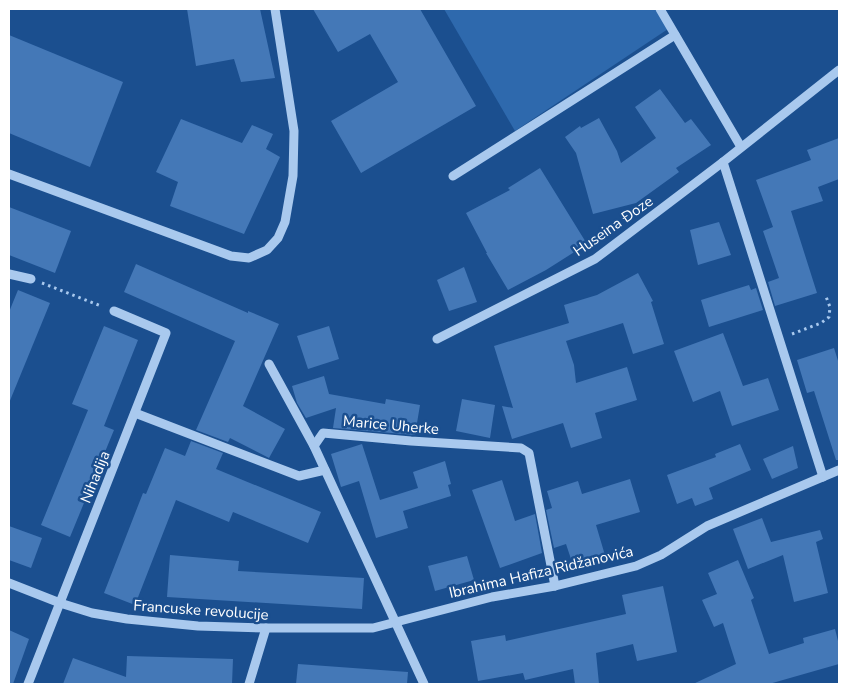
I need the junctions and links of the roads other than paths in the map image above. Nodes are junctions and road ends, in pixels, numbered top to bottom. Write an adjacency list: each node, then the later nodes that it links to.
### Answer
1 (274, 9): 7 (street)
2 (660, 9): 3 (street)
3 (675, 36): 5 (street); 8 (street)
4 (839, 70): 5 (street, Huseina Đoze)
5 (741, 147): 6 (street, Huseina Đoze)
6 (724, 162): 12 (street, Huseina Đoze); 18 (street)
7 (9, 174)
8 (453, 176)
9 (9, 274): 10 (street)
10 (30, 279)
11 (114, 311): 14 (street, Nihadija)
12 (437, 339)
13 (269, 364): 15 (street)
14 (135, 413): 16 (street); 21 (street, Nihadija)
15 (314, 446): 16 (street); 20 (street, Marice Uherke)
16 (325, 470): 22 (street)
17 (839, 470): 18 (street, Ibrahima Hafiza Ridžanovića)
18 (823, 477): 20 (street, Ibrahima Hafiza Ridžanovića)
19 (9, 583): 21 (street, Francuske revolucije)
20 (554, 586): 22 (street, Ibrahima Hafiza Ridžanovića)
21 (60, 604): 23 (street, Francuske revolucije); 24 (street, Nihadija)
22 (396, 622): 23 (street, Francuske revolucije); 26 (street)
23 (266, 628): 25 (street)
24 (28, 684)
25 (249, 684)
26 (424, 684)

